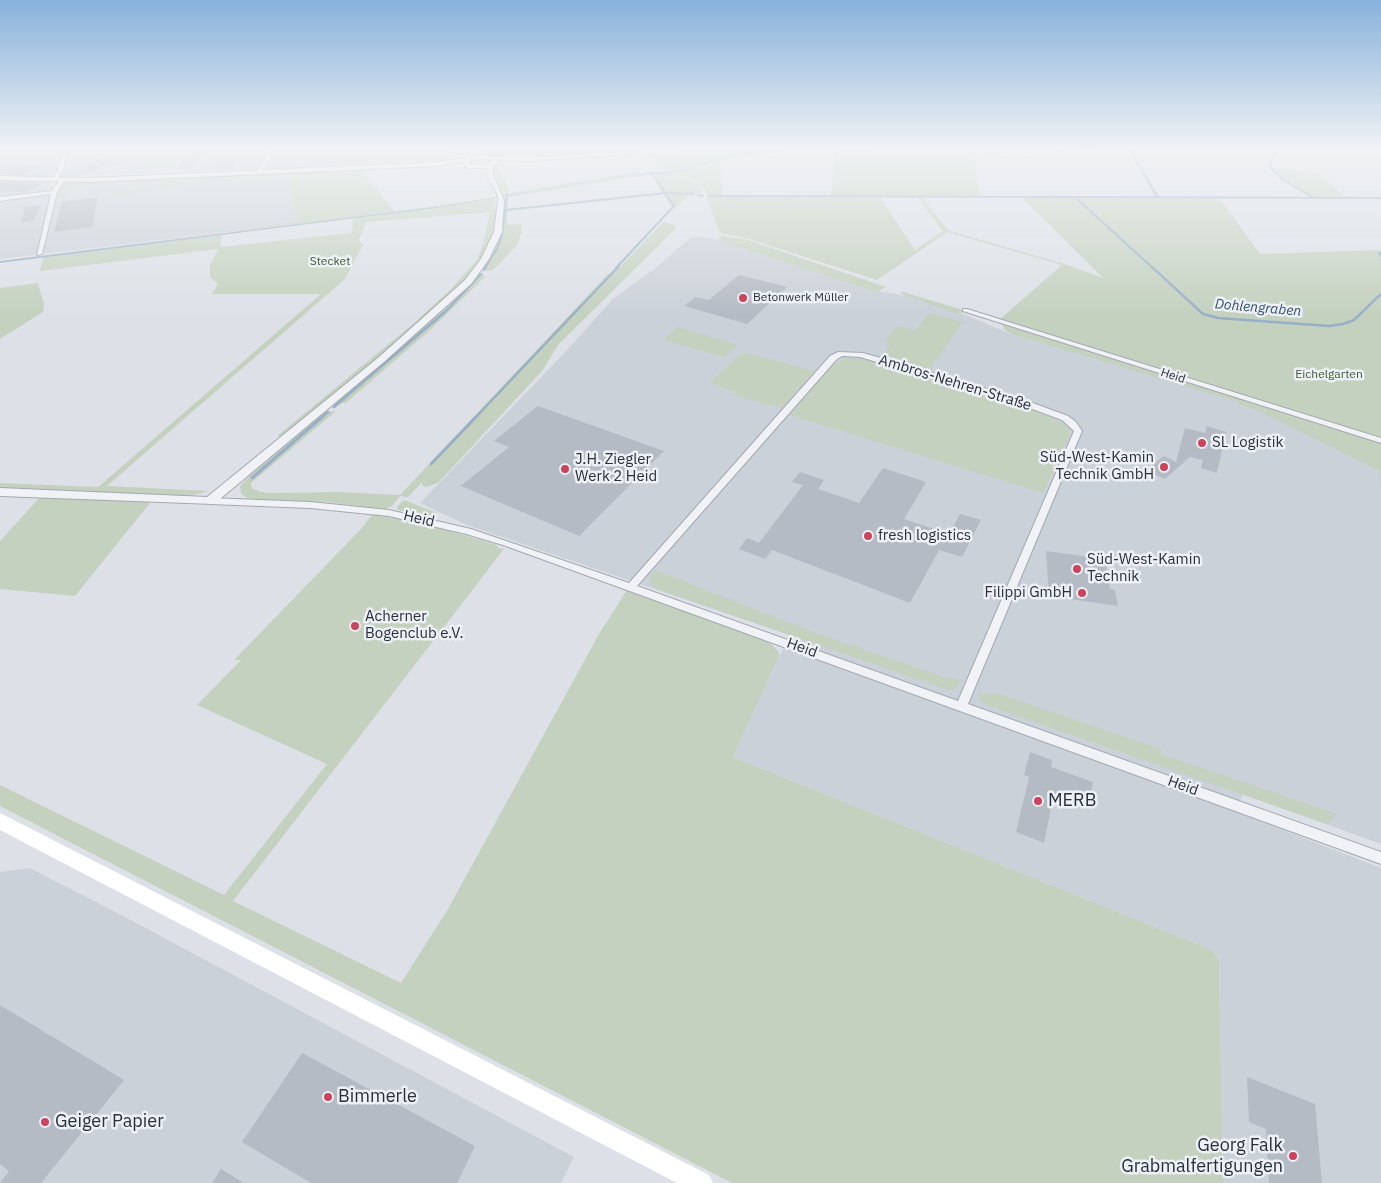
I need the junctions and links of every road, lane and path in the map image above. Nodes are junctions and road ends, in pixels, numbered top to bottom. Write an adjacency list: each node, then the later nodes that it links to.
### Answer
1 (51, 205): 3 (street)
2 (500, 205): 7 (street)
3 (39, 254)
4 (965, 310): 5 (street, Heid)
5 (1381, 441)
6 (0, 492): 7 (street)
7 (210, 501): 8 (street, Heid)
8 (631, 587): 9 (street, Heid); 9 (street, Ambros-Nehren-Straße)
9 (962, 705): 11 (street, Heid)
10 (0, 820): 12 (main road)
11 (1381, 858)
12 (701, 1183)

